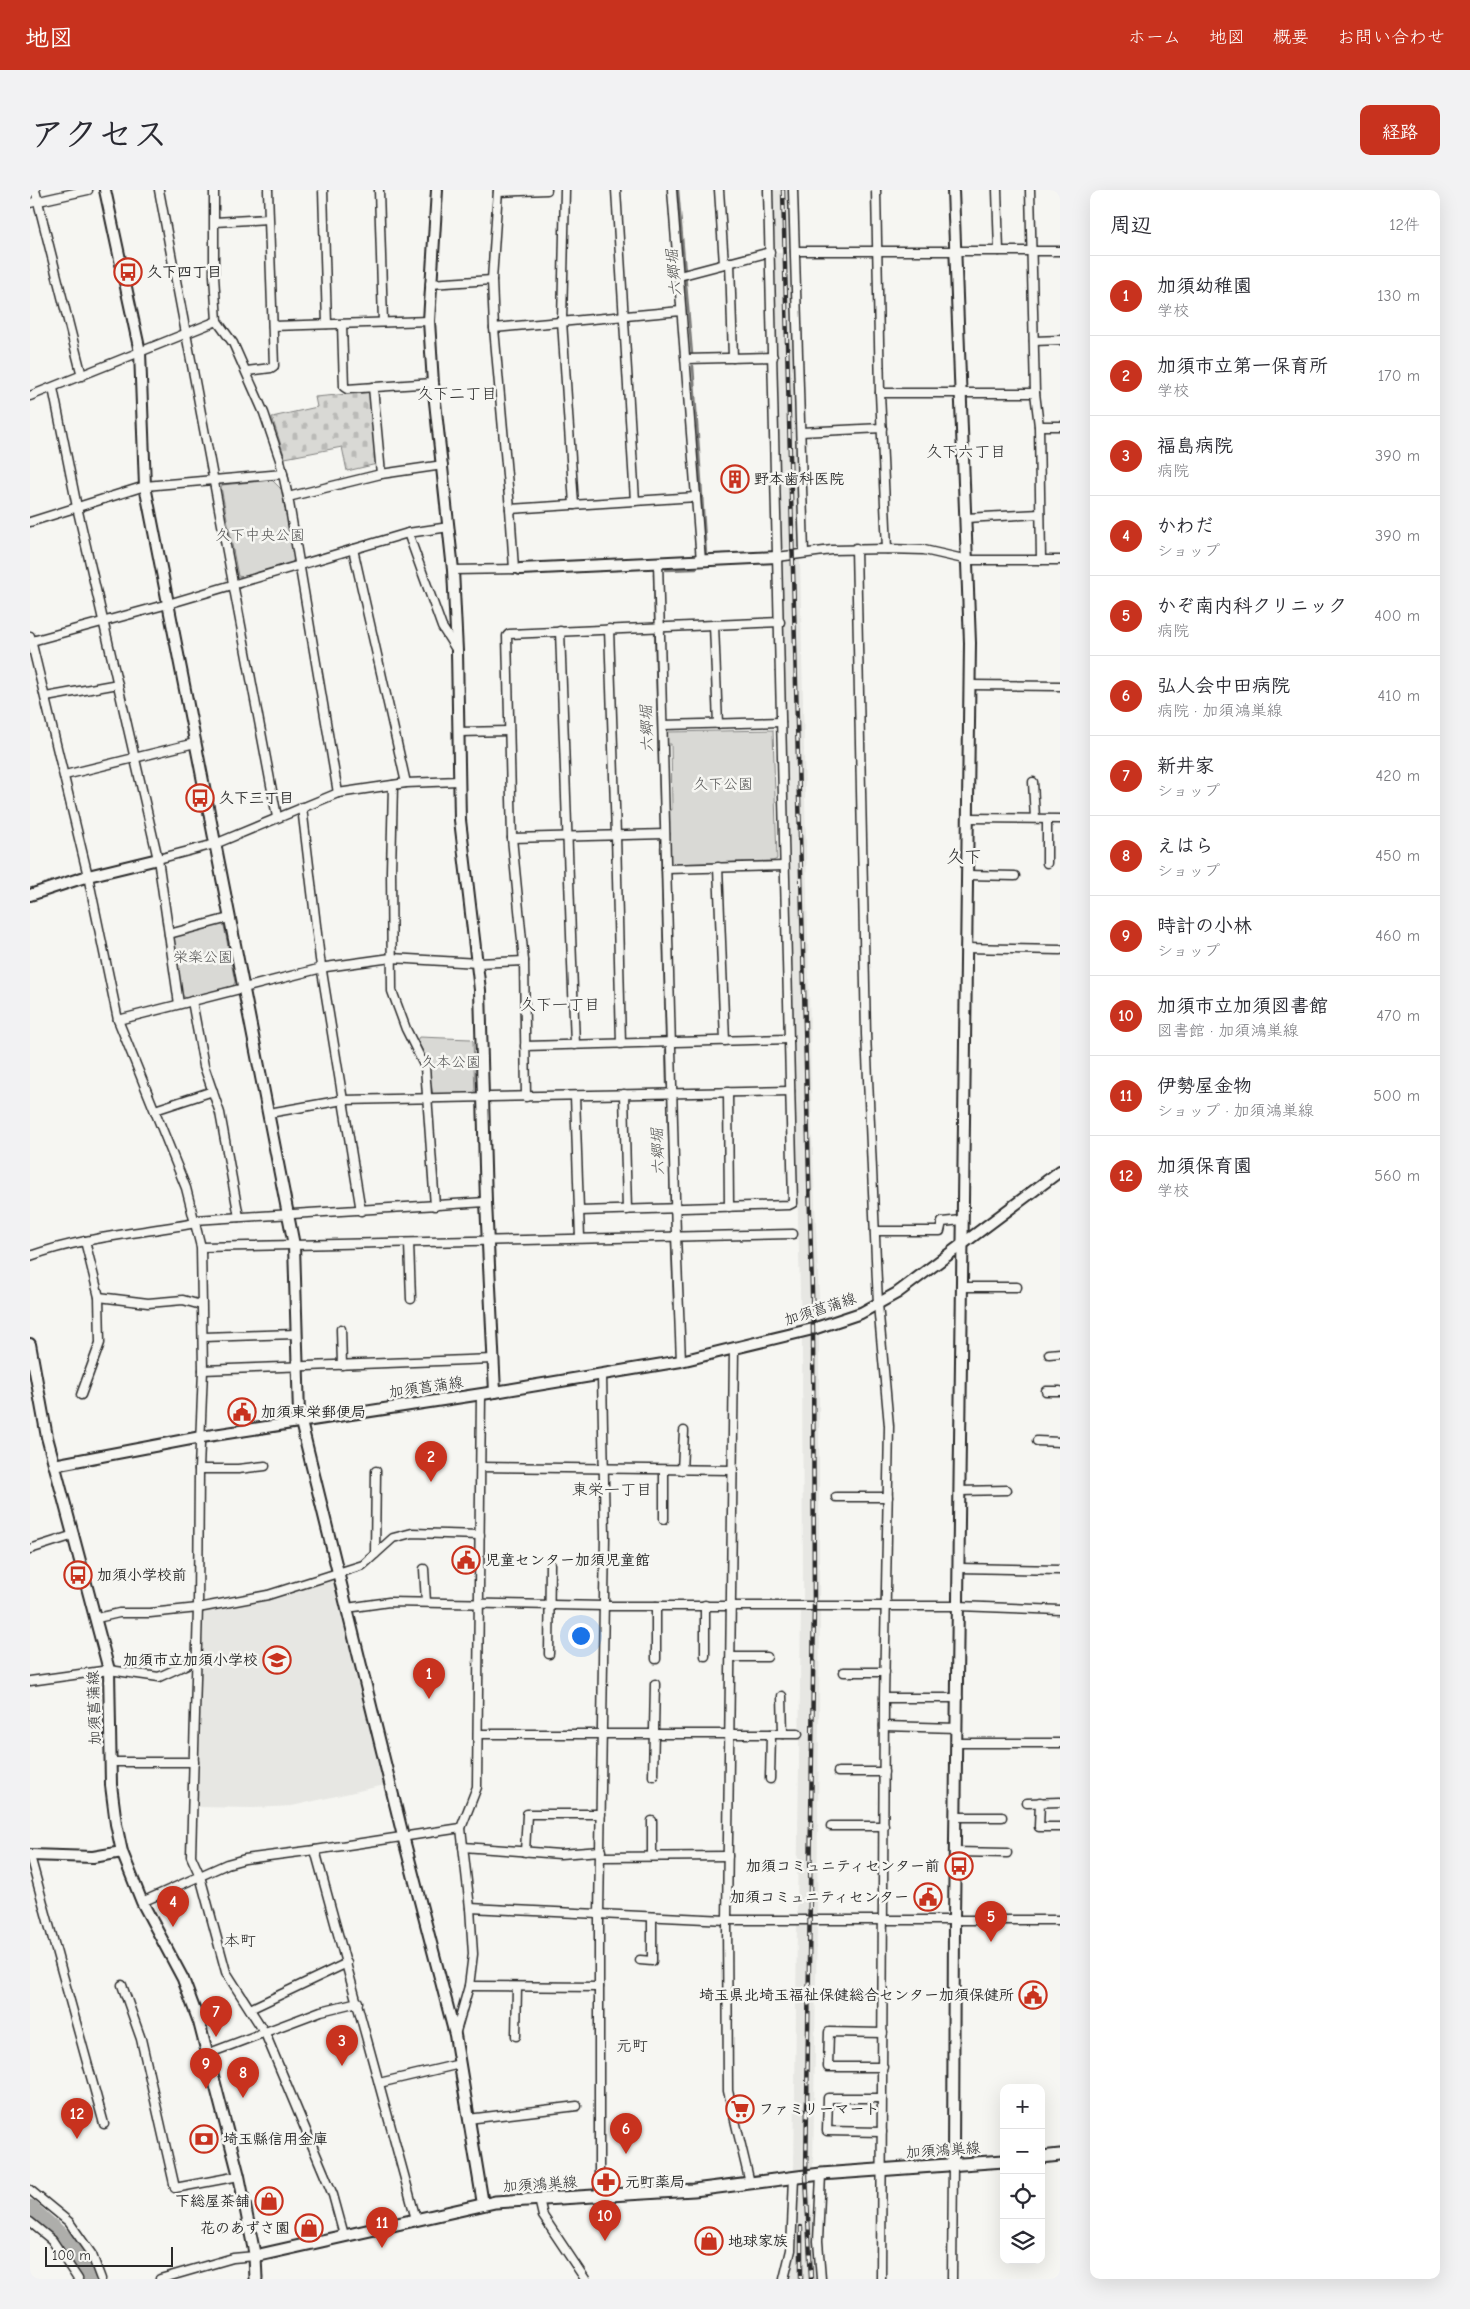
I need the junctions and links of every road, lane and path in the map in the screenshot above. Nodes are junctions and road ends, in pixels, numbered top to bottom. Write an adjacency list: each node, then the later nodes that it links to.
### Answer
1 (35, 190): 23 (street)
2 (88, 190): 23 (street)
3 (104, 190): 50 (street)
4 (159, 190): 47 (street)
5 (214, 190): 25 (street)
6 (268, 190): 24 (street)
7 (323, 190): 43 (street)
8 (378, 190): 42 (street)
9 (437, 190): 36 (street)
10 (541, 190): 11 (street); 22 (street)
11 (547, 190)
12 (565, 190): 40 (street)
13 (616, 190): 38 (street)
14 (672, 190): 34 (street)
15 (719, 190): 33 (street)
16 (768, 190): 32 (street)
17 (793, 190): 26 (street)
18 (876, 190): 27 (street)
19 (953, 190): 28 (street)
20 (997, 190): 29 (street)
21 (1030, 190): 30 (street)
22 (498, 191): 35 (street)
23 (34, 202): 55 (street)
24 (268, 219): 25 (street); 45 (street)
25 (215, 222): 41 (street)
26 (795, 251): 27 (street); 66 (street)
27 (879, 251): 28 (street); 59 (street)
28 (956, 251): 29 (street); 61 (street)
29 (999, 251): 30 (street)
30 (1031, 251): 31 (street); 48 (street)
31 (1060, 251)
32 (770, 252): 33 (street); 51 (street)
33 (727, 263): 34 (street); 52 (street)
34 (679, 276): 37 (street)
35 (492, 280): 36 (street); 46 (street)
36 (430, 284): 39 (street)
37 (681, 311): 38 (street); 53 (street)
38 (624, 316): 40 (street); 74 (street)
39 (429, 321): 42 (street); 56 (street)
40 (562, 321): 46 (street); 75 (street)
41 (217, 322): 47 (street); 54 (street)
42 (383, 322): 44 (street)
43 (327, 324): 44 (street); 45 (street)
44 (342, 324): 57 (street)
45 (273, 326): 54 (street)
46 (494, 328): 77 (street)
47 (186, 334): 50 (street); 70 (street)
48 (1034, 340): 49 (street); 60 (street)
49 (1060, 340)
50 (140, 352): 55 (street); 71 (street)
51 (773, 356): 52 (street); 87 (street)
52 (733, 358): 53 (street)
53 (686, 359): 73 (street)
54 (247, 371): 68 (street)
55 (82, 376): 58 (street)
56 (432, 383): 57 (street); 67 (street)
57 (373, 387): 69 (street)
58 (53, 388): 62 (street); 76 (street)
59 (880, 392): 61 (street); 65 (street)
60 (1035, 393): 61 (street); 63 (street)
61 (962, 394): 79 (street)
62 (30, 396)
63 (1039, 426): 64 (street); 78 (street)
64 (1060, 426)
65 (882, 428): 66 (street); 85 (street)
66 (801, 432): 86 (street)
67 (442, 465): 69 (street); 81 (street)
68 (283, 474): 70 (street); 72 (street)
69 (381, 474): 72 (street)
70 (214, 481): 71 (street); 96 (street)
71 (145, 486): 76 (street); 97 (street)
72 (288, 497): 93 (street)
73 (696, 497): 74 (street); 91 (street)
74 (634, 501): 75 (street)
75 (574, 505): 77 (street)
76 (77, 507): 80 (street); 98 (street)
77 (510, 509): 94 (street)
78 (1040, 514): 79 (street); 89 (street)
79 (966, 518): 88 (street)
80 (30, 522)
81 (449, 528): 82 (street); 95 (street)
82 (408, 533): 84 (street); 105 (street)
83 (856, 548): 85 (street); 86 (street); 185 (street)
84 (353, 549): 93 (street); 120 (street)
85 (887, 549): 88 (street)
86 (804, 553): 87 (street)
87 (777, 557): 91 (street); 99 (street)
88 (968, 560): 89 (street); 107 (street)
89 (1041, 560): 90 (street)
90 (1060, 560)
91 (701, 561): 92 (street)
92 (658, 562): 94 (street); 101 (street)
93 (299, 564): 96 (street); 122 (street)
94 (517, 569): 95 (street)
95 (454, 570): 105 (street)
96 (234, 584): 97 (street); 124 (street)
97 (168, 604): 98 (street); 115 (street)
98 (104, 620): 104 (street); 106 (street)
99 (780, 622): 100 (street); 110 (street)
100 (714, 625): 101 (street); 111 (street)
101 (661, 626): 102 (street); 112 (street)
102 (609, 629): 103 (street); 130 (street)
103 (560, 631): 113 (street); 131 (street)
104 (31, 638): 109 (street)
105 (457, 651): 114 (street)
106 (118, 684): 109 (street); 116 (street)
107 (969, 685): 108 (street); 125 (street)
108 (1060, 686)
109 (46, 697): 117 (street)
110 (782, 722): 111 (street); 136 (street)
111 (718, 724): 112 (street)
112 (663, 725): 129 (street)
113 (509, 731): 114 (street); 132 (street)
114 (458, 732): 118 (street)
115 (195, 743): 116 (street); 133 (street)
116 (134, 758): 117 (street); 134 (street)
117 (65, 774): 139 (street)
118 (459, 781): 120 (street); 149 (street)
119 (1033, 782): 126 (street)
120 (406, 783): 121 (street)
121 (393, 785): 122 (street); 147 (street)
122 (338, 793): 123 (street)
123 (302, 807): 124 (street); 150 (street)
124 (277, 817): 133 (street)
125 (968, 818): 126 (street); 140 (street)
126 (1035, 818): 127 (street)
127 (1047, 818): 128 (street); 135 (street)
128 (1060, 819)
129 (665, 834): 130 (street); 138 (street)
130 (616, 835): 131 (street); 158 (street)
131 (566, 836): 132 (street); 159 (street)
132 (512, 838): 148 (street)
133 (215, 844): 134 (street); 143 (street)
134 (158, 859): 139 (street); 144 (street)
135 (1048, 863)
136 (784, 866): 137 (street); 155 (street)
137 (718, 868): 138 (street); 156 (street)
138 (666, 869): 157 (street)
139 (88, 876): 142 (street); 154 (street)
140 (967, 876): 141 (street); 145 (street)
141 (1015, 876)
142 (30, 895)
143 (229, 918): 144 (street); 151 (street)
144 (169, 934): 153 (street)
145 (966, 948): 146 (street); 183 (street)
146 (1060, 950)
147 (391, 958): 149 (street); 150 (street); 169 (street)
148 (524, 961): 149 (street); 160 (street)
149 (478, 963): 167 (street)
150 (322, 967): 151 (street); 170 (street)
151 (243, 988): 152 (street); 172 (street)
152 (192, 1001): 153 (street); 162 (street)
153 (179, 1004): 154 (street)
154 (118, 1020): 171 (street)
155 (789, 1040): 156 (street); 161 (street)
156 (725, 1041): 157 (street)
157 (670, 1043): 158 (street); 164 (street)
158 (621, 1044): 159 (street)
159 (575, 1045): 160 (street)
160 (525, 1046): 168 (street)
161 (790, 1090): 163 (street); 176 (street)
162 (213, 1091): 171 (street); 182 (street)
163 (728, 1092): 164 (street); 176 (street)
164 (672, 1093): 165 (street); 177 (street)
165 (624, 1094): 166 (street); 178 (street)
166 (575, 1096): 168 (street); 180 (street)
167 (483, 1097): 168 (street); 169 (street); 174 (street)
168 (526, 1097)
169 (428, 1098): 170 (street); 175 (street)
170 (343, 1100): 172 (street); 179 (street)
171 (155, 1110): 184 (street)
172 (269, 1113): 181 (street)
173 (1060, 1171): 193 (street, 加須菖蒲線)
174 (486, 1202): 175 (street); 189 (street)
175 (435, 1206): 179 (street)
176 (729, 1207): 177 (street)
177 (675, 1209): 178 (street); 187 (street)
178 (627, 1210): 180 (street)
179 (361, 1211): 181 (street)
180 (579, 1211): 188 (street)
181 (289, 1214): 182 (street); 192 (street)
182 (239, 1217): 184 (street)
183 (962, 1220): 185 (street); 193 (street)
184 (195, 1222): 190 (street); 194 (street)
185 (875, 1231): 200 (street)
186 (793, 1234): 187 (street)
187 (676, 1235): 188 (street); 210 (street)
188 (580, 1238): 189 (street)
189 (487, 1240): 191 (street); 209 (street)
190 (85, 1241): 195 (street); 198 (street)
191 (409, 1243): 192 (street); 199 (street)
192 (294, 1245): 194 (street); 203 (street)
193 (962, 1245): 197 (street); 200 (street, 加須菖蒲線)
194 (200, 1246): 201 (street)
195 (30, 1256)
196 (1016, 1287): 197 (street)
197 (961, 1288): 235 (street)
198 (99, 1297): 201 (street); 219 (street)
199 (411, 1299)
200 (878, 1304): 206 (street, 加須菖蒲線); 236 (street)
201 (201, 1305): 204 (street)
202 (340, 1329): 211 (street)
203 (296, 1334): 204 (street); 212 (street)
204 (204, 1336): 213 (street)
205 (30, 1344): 225 (street)
206 (734, 1349): 210 (street, 加須菖蒲線); 233 (street)
207 (1060, 1353): 208 (street)
208 (1049, 1354)
209 (493, 1359): 211 (street); 217 (street)
210 (681, 1361): 214 (street, 加須菖蒲線)
211 (342, 1365): 212 (street)
212 (297, 1367): 213 (street); 220 (street)
213 (203, 1370): 222 (street)
214 (602, 1375): 217 (street, 加須菖蒲線); 228 (street)
215 (1046, 1391): 216 (street)
216 (1060, 1391)
217 (495, 1392): 218 (street, 加須菖蒲線)
218 (482, 1394): 220 (street, 加須菖蒲線); 227 (street)
219 (81, 1395)
220 (300, 1421): 222 (street, 加須菖蒲線); 247 (street)
221 (684, 1431): 232 (street)
222 (201, 1437): 225 (street, 加須菖蒲線); 229 (street)
223 (1037, 1442): 224 (street)
224 (1060, 1442)
225 (54, 1464): 240 (street, 加須菖蒲線)
226 (266, 1466): 229 (street)
227 (481, 1466): 228 (street); 239 (street)
228 (604, 1468): 231 (street); 253 (street)
229 (199, 1469): 257 (street)
230 (376, 1470): 242 (street)
231 (664, 1470): 232 (street); 238 (street)
232 (682, 1470): 233 (street)
233 (733, 1470): 250 (street)
234 (1008, 1490): 235 (street)
235 (960, 1491): 244 (street)
236 (888, 1497): 237 (street); 255 (street)
237 (836, 1498)
238 (664, 1519)
239 (480, 1535): 242 (street); 249 (street)
240 (74, 1536): 241 (street); 260 (street, 加須菖蒲線)
241 (30, 1550)
242 (375, 1554): 247 (street)
243 (550, 1564): 251 (street)
244 (959, 1568): 246 (street); 256 (street)
245 (424, 1569): 248 (street)
246 (1060, 1570)
247 (338, 1574): 257 (street); 258 (street)
248 (426, 1602): 249 (street); 258 (street)
249 (478, 1603): 251 (street); 277 (street)
250 (732, 1604): 252 (street); 255 (street); 263 (street)
251 (548, 1605): 253 (street); 261 (street)
252 (706, 1605): 254 (street); 262 (street)
253 (604, 1606): 254 (street); 278 (street)
254 (656, 1606): 265 (street)
255 (887, 1606): 256 (street); 269 (street)
256 (958, 1606): 259 (street); 274 (street)
257 (198, 1608): 260 (street); 266 (street)
258 (347, 1608): 303 (street)
259 (1060, 1610)
260 (97, 1618): 267 (street, 加須菖蒲線)
261 (549, 1654)
262 (705, 1656)
263 (731, 1657): 264 (street); 283 (street)
264 (767, 1657)
265 (656, 1659)
266 (196, 1660): 267 (street); 287 (street)
267 (109, 1670): 270 (street); 286 (street, 加須菖蒲線)
268 (844, 1672): 269 (street)
269 (885, 1672): 273 (street)
270 (30, 1681)
271 (655, 1684): 279 (street)
272 (782, 1696): 281 (street)
273 (884, 1698): 274 (street); 275 (street)
274 (958, 1698): 276 (street)
275 (884, 1726): 276 (street); 289 (street)
276 (958, 1728): 284 (street)
277 (478, 1734): 278 (street); 301 (street)
278 (602, 1734): 279 (street); 295 (street)
279 (655, 1734): 283 (street); 290 (street)
280 (771, 1734): 281 (street); 283 (street); 291 (street)
281 (783, 1734): 282 (street)
282 (798, 1734)
283 (730, 1735): 313 (street)
284 (957, 1743): 285 (street); 296 (street)
285 (1060, 1743)
286 (110, 1762): 287 (street); 306 (street, 加須菖蒲線)
287 (194, 1762): 314 (street)
288 (838, 1772): 289 (street)
289 (884, 1772): 300 (street)
290 (654, 1776)
291 (770, 1779)
292 (1027, 1802): 293 (street)
293 (1040, 1802): 294 (street); 302 (street)
294 (1060, 1802)
295 (601, 1814): 307 (street); 310 (street)
296 (956, 1817): 297 (street); 308 (street)
297 (1002, 1817)
298 (652, 1821): 312 (street)
299 (831, 1826): 300 (street)
300 (884, 1826): 319 (street)
301 (461, 1828): 303 (street); 304 (street)
302 (1060, 1828)
303 (403, 1836): 305 (street); 333 (street)
304 (463, 1848): 307 (street); 316 (street)
305 (315, 1850): 314 (street); 324 (street)
306 (122, 1852): 311 (street); 315 (street, 加須菖蒲線)
307 (525, 1852): 310 (street)
308 (955, 1852): 309 (street); 320 (street)
309 (1007, 1853)
310 (601, 1854): 312 (street); 317 (street)
311 (30, 1855): 342 (street)
312 (652, 1856): 313 (street)
313 (728, 1856): 321 (street)
314 (200, 1876): 315 (street); 330 (street)
315 (142, 1902): 335 (street, 加須菖蒲線)
316 (470, 1908): 317 (street); 326 (street)
317 (599, 1915): 318 (street); 328 (street)
318 (652, 1917): 321 (street); 323 (street)
319 (883, 1919): 320 (street); 321 (street); 332 (street)
320 (954, 1919): 322 (street); 347 (street)
321 (727, 1920): 352 (street)
322 (1060, 1920)
323 (640, 1960)
324 (347, 1963): 329 (street); 330 (street)
325 (122, 1985): 350 (street)
326 (468, 1986): 327 (street); 333 (street)
327 (517, 1987): 328 (street); 334 (street)
328 (599, 1987): 354 (street)
329 (358, 2002): 331 (street); 338 (street)
330 (250, 2009): 331 (street)
331 (266, 2033): 335 (street); 359 (street)
332 (883, 2033): 337 (street); 337 (street)
333 (456, 2035): 336 (street)
334 (516, 2036)
335 (207, 2054): 350 (street, 加須菖蒲線)
336 (460, 2064): 338 (street); 341 (street)
337 (883, 2067): 339 (street)
338 (379, 2083): 357 (street)
339 (882, 2098): 343 (street); 343 (street)
340 (577, 2106): 341 (street)
341 (468, 2119): 356 (street)
342 (104, 2124)
343 (882, 2132): 348 (street)
344 (1060, 2155): 345 (main road)
345 (1045, 2157)
346 (1000, 2160): 347 (main road, 加須鴻巣線)
347 (953, 2165): 348 (main road, 加須鴻巣線); 369 (street)
348 (882, 2169): 349 (main road, 加須鴻巣線); 368 (street)
349 (821, 2174): 351 (main road, 加須鴻巣線); 367 (street)
350 (239, 2176): 360 (street, 加須菖蒲線)
351 (794, 2177): 352 (main road, 加須鴻巣線); 366 (street)
352 (750, 2183): 354 (main road, 加須鴻巣線)
353 (30, 2190): 362 (street)
354 (599, 2195): 355 (main road, 加須鴻巣線)
355 (540, 2199): 356 (main road, 加須鴻巣線); 365 (street)
356 (483, 2204): 357 (main road, 加須鴻巣線)
357 (416, 2219): 359 (main road, 加須鴻巣線)
358 (30, 2222): 361 (street)
359 (344, 2235): 360 (main road, 加須鴻巣線)
360 (255, 2256): 363 (street); 364 (main road)
361 (78, 2279)
362 (102, 2279)
363 (160, 2279)
364 (256, 2279)
365 (585, 2279)
366 (784, 2279)
367 (821, 2279)
368 (881, 2279)
369 (952, 2279)

